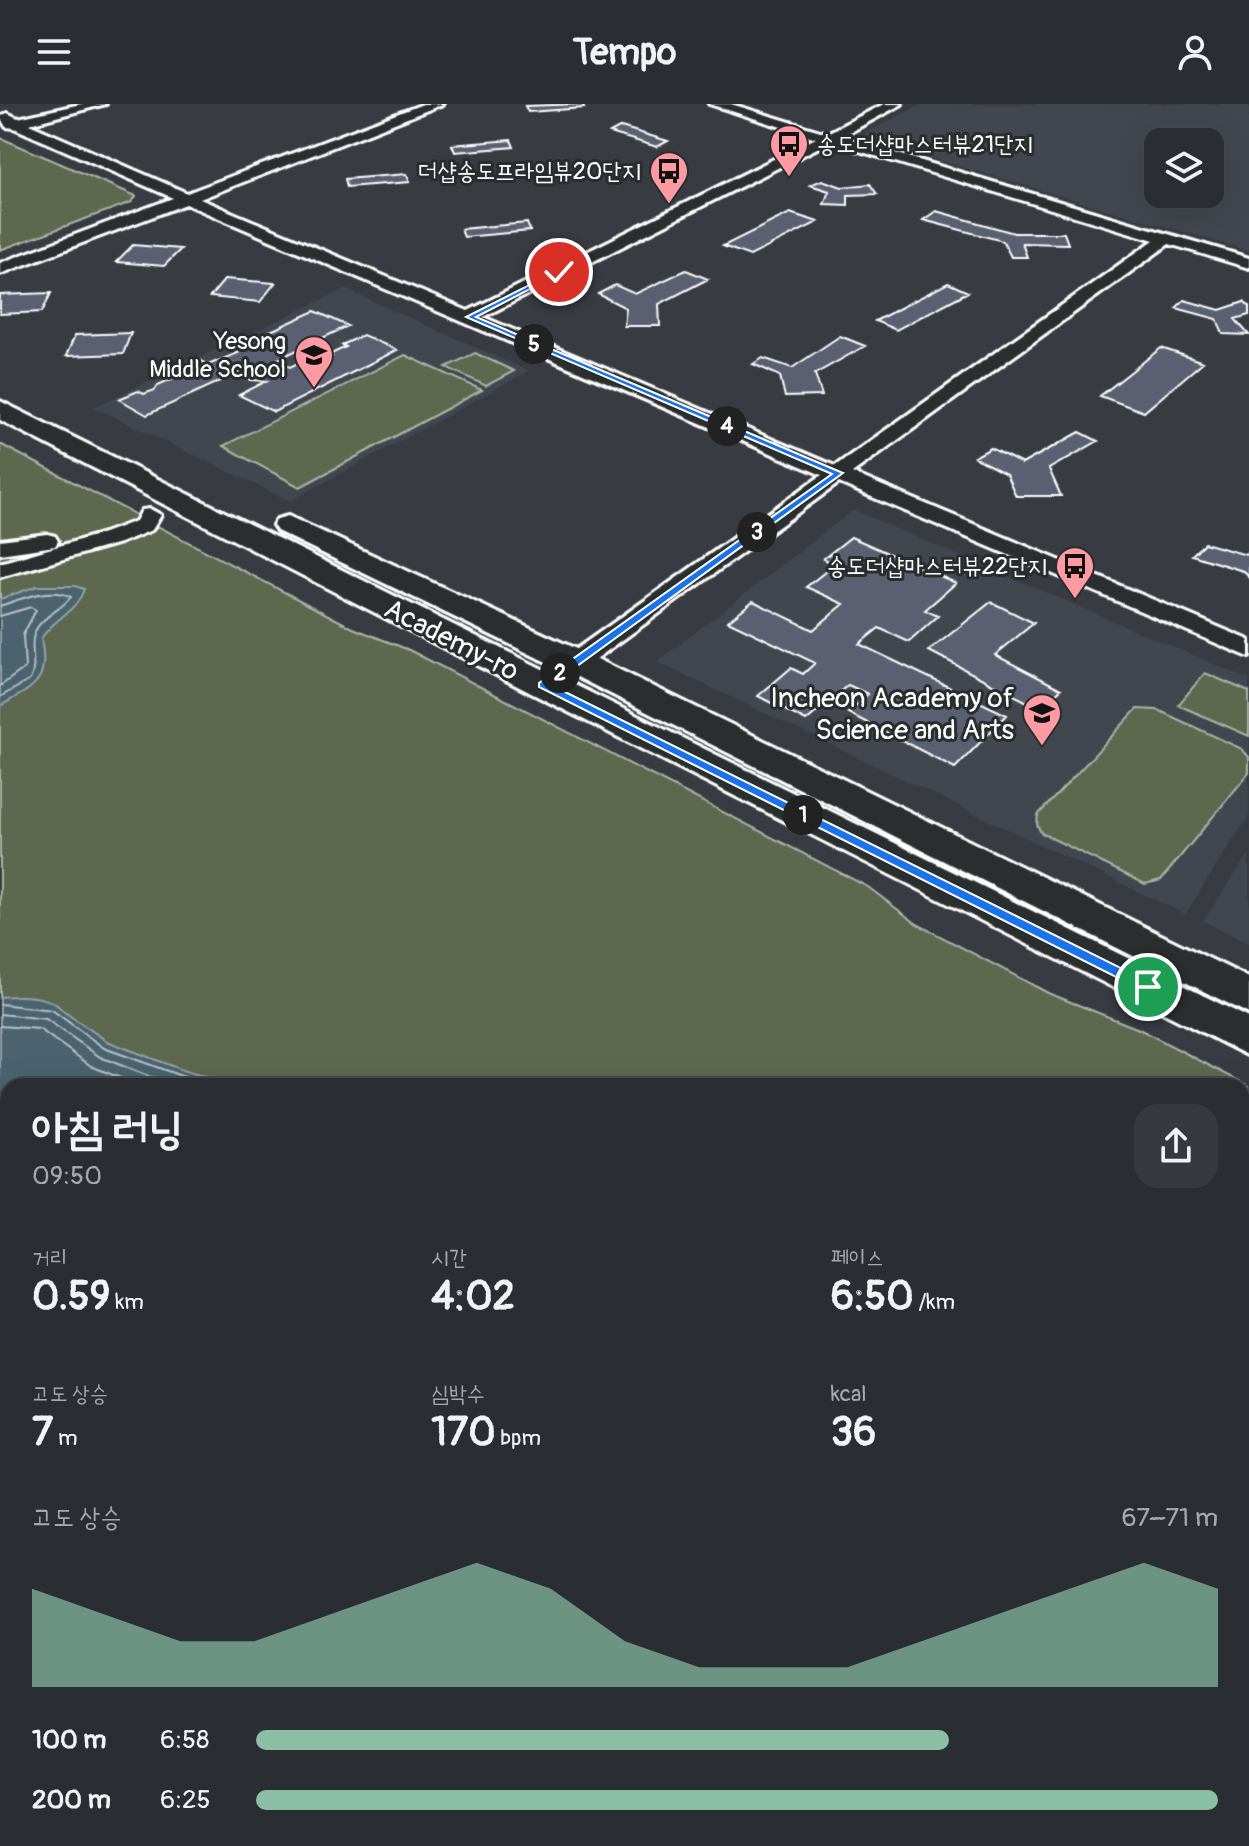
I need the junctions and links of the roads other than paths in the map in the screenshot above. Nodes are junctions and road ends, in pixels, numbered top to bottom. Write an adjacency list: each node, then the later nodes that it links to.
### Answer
1 (66, 104): 6 (street)
2 (99, 104): 6 (street)
3 (436, 104): 8 (street)
4 (716, 104): 7 (street)
5 (895, 104): 7 (street)
6 (6, 122): 8 (street)
7 (827, 137): 9 (street); 12 (street)
8 (188, 199): 11 (street); 12 (street)
9 (1167, 238): 10 (street); 15 (street)
10 (1249, 263)
11 (0, 269)
12 (470, 317): 15 (street)
13 (0, 382): 19 (main road, Academy-ro)
14 (0, 409): 20 (main road, Academy-ro)
15 (839, 473): 18 (street); 19 (street)
16 (0, 547): 17 (street)
17 (0, 570)
18 (1249, 649)
19 (575, 662): 20 (street); 21 (main road, Academy-ro)
20 (543, 685): 22 (main road, Academy-ro)
21 (1249, 997)
22 (1249, 1038)

